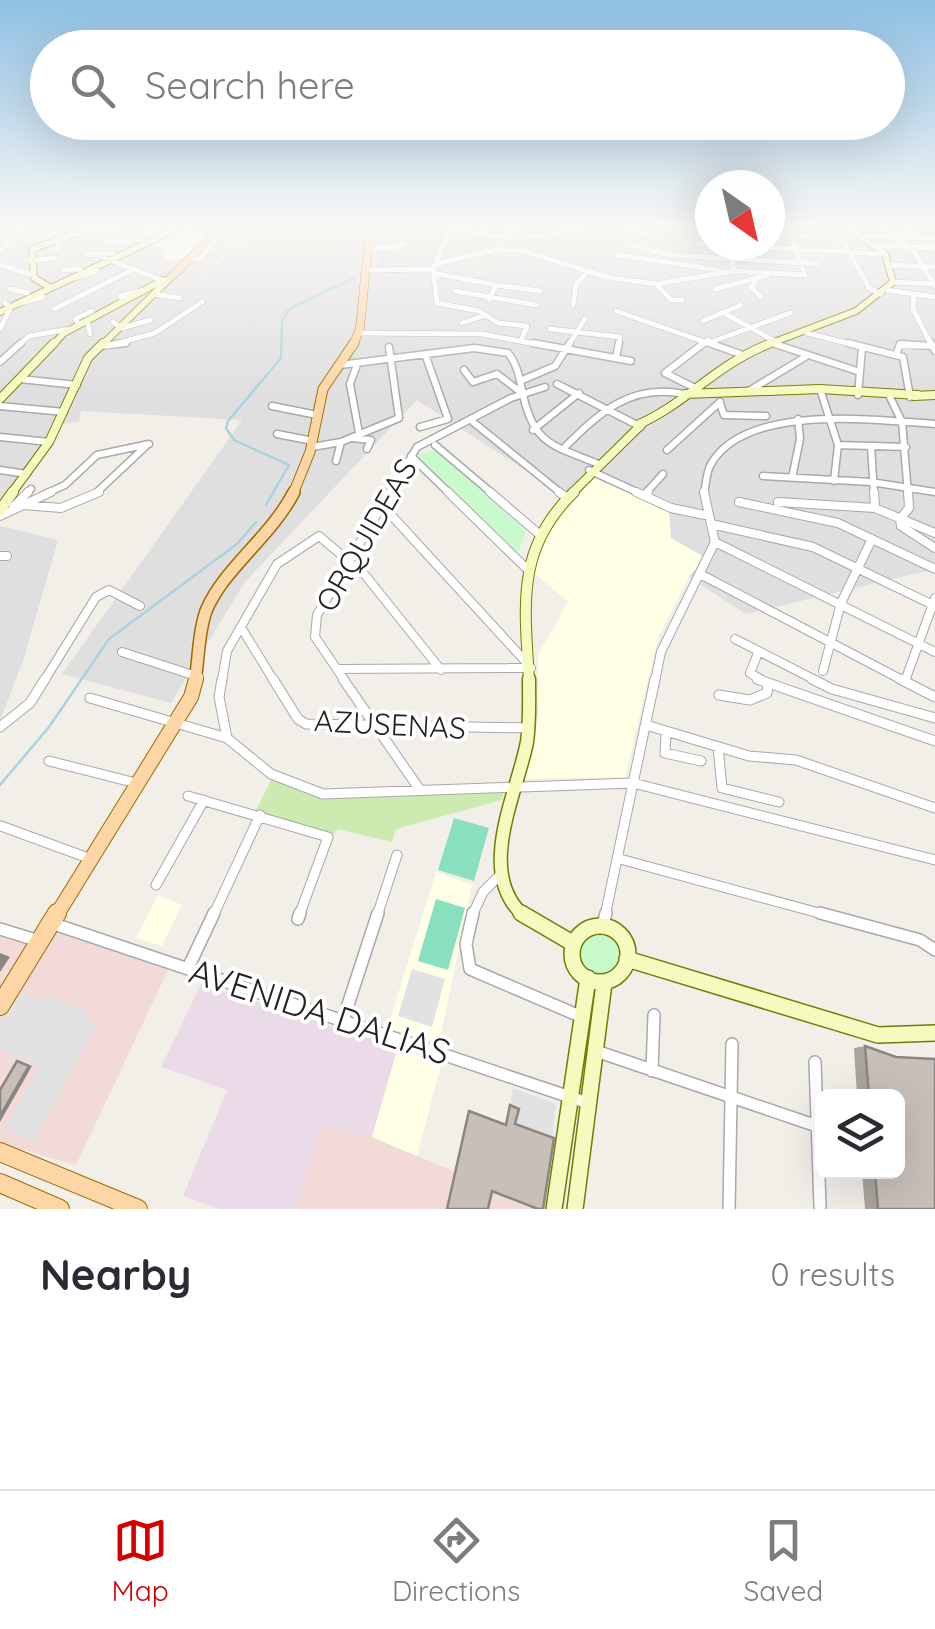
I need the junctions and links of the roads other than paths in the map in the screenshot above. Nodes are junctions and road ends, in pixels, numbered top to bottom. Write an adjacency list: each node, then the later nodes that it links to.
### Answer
1 (42, 282): 23 (street)
2 (56, 282): 23 (street)
3 (61, 282): 23 (street)
4 (107, 282): 46 (street)
5 (160, 282): 57 (street)
6 (164, 282): 32 (street)
7 (363, 282): 64 (main road)
8 (436, 282): 51 (street)
9 (487, 282): 21 (street)
10 (524, 282): 24 (street)
11 (577, 282): 43 (street)
12 (634, 282): 27 (street)
13 (645, 282): 20 (street)
14 (665, 282): 20 (street)
15 (744, 282): 25 (street)
16 (755, 282): 35 (street)
17 (866, 282): 30 (street)
18 (893, 282): 30 (street)
19 (899, 282): 22 (street)
20 (656, 284): 39 (street)
21 (496, 285): 24 (street); 38 (street)
22 (935, 285)
23 (48, 287): 31 (street); 44 (street)
24 (522, 287): 29 (street); 41 (street)
25 (715, 288)
26 (10, 289): 31 (street)
27 (630, 290)
28 (455, 291): 38 (street)
29 (540, 291)
30 (883, 292): 33 (street); 65 (street)
31 (27, 293): 44 (street)
32 (154, 294): 37 (street); 59 (street)
33 (914, 294): 36 (street); 74 (street)
34 (43, 297): 44 (street)
35 (760, 297)
36 (935, 297)
37 (180, 298)
38 (490, 300): 41 (street); 51 (street)
39 (682, 300)
40 (202, 302): 71 (street)
41 (515, 302): 42 (street)
42 (536, 305)
43 (573, 305)
44 (7, 306): 60 (street)
45 (740, 306): 49 (street)
46 (54, 309)
47 (92, 311): 57 (street)
48 (616, 311): 62 (street)
49 (724, 313): 54 (street); 58 (street)
50 (790, 313): 58 (street)
51 (481, 314): 56 (street); 68 (street)
52 (585, 319): 63 (street)
53 (150, 320): 59 (street)
54 (703, 321)
55 (113, 322): 59 (street)
56 (462, 323)
57 (78, 324): 66 (street); 83 (street); 88 (street)
58 (750, 326): 69 (street); 70 (street)
59 (122, 328): 71 (street)
60 (0, 329)
61 (550, 329): 63 (street)
62 (675, 330): 67 (street); 69 (street)
63 (577, 332): 75 (street); 79 (street)
64 (360, 333): 68 (street); 84 (main road)
65 (807, 333): 70 (street); 73 (street)
66 (90, 334)
67 (662, 338)
68 (520, 340): 75 (street)
69 (709, 341): 78 (street); 92 (street)
70 (777, 343): 78 (street); 80 (street)
71 (100, 346): 91 (street)
72 (389, 347): 81 (street)
73 (862, 348): 77 (street); 87 (street)
74 (934, 348): 77 (street)
75 (566, 350): 79 (street); 89 (street)
76 (425, 354): 81 (street); 89 (street); 116 (street)
77 (896, 355): 100 (street)
78 (743, 356): 92 (street)
79 (616, 357): 82 (street)
80 (805, 357): 87 (street); 96 (street)
81 (392, 359): 85 (street); 119 (street)
82 (631, 361)
83 (0, 362)
84 (340, 365): 85 (street); 108 (main road)
85 (357, 365): 119 (street)
86 (464, 370): 94 (street)
87 (857, 371): 98 (street)
88 (20, 379): 91 (street); 104 (street)
89 (520, 382): 94 (street)
90 (556, 384): 97 (street)
91 (76, 386): 107 (street)
92 (693, 386): 99 (street)
93 (545, 387): 94 (street)
94 (519, 391): 112 (street, ORQUIDEAS); 117 (street)
95 (821, 391): 96 (street); 98 (street); 110 (street)
96 (747, 392): 103 (street)
97 (579, 393): 106 (street); 117 (street)
98 (856, 393): 102 (street)
99 (684, 394): 103 (street); 106 (street); 115 (street)
100 (913, 395): 101 (street); 102 (street)
101 (935, 395)
102 (889, 396): 113 (street)
103 (719, 398): 109 (street); 130 (street)
104 (0, 402): 107 (street)
105 (272, 406): 108 (street)
106 (606, 408): 115 (street); 128 (street)
107 (64, 412): 121 (street)
108 (317, 415): 123 (main road)
109 (766, 416)
110 (832, 418): 111 (street); 113 (street); 125 (street)
111 (798, 419): 138 (street); 152 (street)
112 (473, 422): 124 (street, ORQUIDEAS); 145 (street)
113 (902, 422): 114 (street); 127 (street)
114 (935, 424)
115 (640, 425): 134 (street)
116 (420, 427)
117 (533, 430): 128 (street)
118 (277, 434): 123 (street)
119 (356, 435): 122 (street); 129 (street)
120 (0, 437): 121 (street)
121 (48, 442): 135 (street)
122 (341, 442): 123 (street); 132 (street)
123 (312, 444): 179 (main road)
124 (435, 444): 131 (street, ORQUIDEAS); 156 (street)
125 (838, 444): 126 (street); 139 (street)
126 (871, 446): 127 (street); 140 (street)
127 (906, 447): 141 (street)
128 (564, 448): 134 (street)
129 (368, 449)
130 (667, 450)
131 (411, 456): 148 (street, ORQUIDEAS); 162 (street)
132 (336, 461)
133 (0, 470): 135 (street)
134 (593, 470): 144 (street); 145 (street)
135 (28, 474): 150 (street)
136 (662, 474): 144 (street)
137 (763, 476): 138 (street)
138 (792, 478): 139 (street)
139 (834, 482): 140 (street)
140 (871, 482): 141 (street); 151 (street)
141 (908, 486): 143 (street); 153 (street)
142 (30, 489): 150 (street)
143 (935, 492)
144 (644, 496): 152 (street)
145 (567, 498): 156 (street)
146 (738, 502): 157 (street)
147 (778, 502): 151 (street)
148 (381, 504): 160 (street, ORQUIDEAS); 175 (street)
149 (24, 505): 149 (street); 150 (street)
150 (3, 508)
151 (875, 508): 153 (street)
152 (705, 514): 154 (street)
153 (900, 519): 155 (street); 159 (street)
154 (710, 524): 158 (street); 161 (street)
155 (935, 533)
156 (539, 534): 162 (street)
157 (872, 539): 161 (street); 163 (street)
158 (715, 542): 164 (street); 165 (street)
159 (935, 548)
160 (350, 559): 168 (street, ORQUIDEAS); 176 (street, ORQUIDEAS); 177 (street)
161 (857, 568): 165 (street); 166 (street)
162 (527, 569): 175 (street)
163 (935, 569)
164 (700, 574): 171 (street); 187 (street)
165 (841, 603): 170 (street); 171 (street)
166 (934, 603): 170 (street)
167 (140, 606): 188 (street)
168 (242, 628): 189 (street, AZUSENAS); 192 (street, ORQUIDEAS)
169 (734, 639): 173 (street)
170 (916, 642): 174 (street); 180 (street)
171 (830, 645): 178 (street); 180 (street)
172 (122, 652): 179 (street)
173 (758, 652): 181 (street); 185 (street)
174 (935, 652)
175 (531, 668): 177 (street); 190 (street)
176 (337, 669): 177 (street); 189 (street, ORQUIDEAS)
177 (441, 670)
178 (822, 670)
179 (198, 677): 186 (main road)
180 (905, 682): 183 (street)
181 (768, 685): 182 (street); 193 (street)
182 (719, 695)
183 (935, 697)
184 (90, 698): 186 (street)
185 (935, 718)
186 (175, 725): 192 (street); 198 (main road)
187 (646, 726): 191 (street); 197 (street)
188 (0, 727)
189 (377, 728): 190 (street, AZUSENAS); 200 (street, ORQUIDEAS)
190 (529, 728): 199 (street)
191 (666, 732): 194 (street); 195 (street)
192 (226, 738): 200 (street)
193 (935, 741)
194 (718, 747): 203 (street); 204 (street)
195 (700, 760)
196 (48, 761): 198 (street)
197 (633, 783): 199 (street); 209 (street); 210 (street)
198 (138, 784): 208 (main road)
199 (516, 785): 200 (street); 211 (street)
200 (420, 790)
201 (188, 796): 202 (street)
202 (204, 800): 205 (street); 212 (street)
203 (779, 802)
204 (935, 808)
205 (260, 815): 213 (street); 221 (street)
206 (1, 826): 208 (street)
207 (397, 854): 226 (street)
208 (90, 858): 214 (main road)
209 (620, 858): 215 (street); 219 (street)
210 (935, 860)
211 (500, 874): 218 (street); 225 (street)
212 (156, 885)
213 (298, 919)
214 (50, 922): 217 (main road); 221 (street, AVENIDA DALIAS)
215 (603, 925): 218 (street); 220 (street)
216 (0, 928): 217 (street)
217 (39, 941): 223 (main road)
218 (574, 944): 222 (street)
219 (935, 950)
220 (626, 959): 222 (street); 227 (street)
221 (188, 968): 226 (street, AVENIDA DALIAS)
222 (596, 980): 225 (street); 229 (street)
223 (0, 1006)
224 (654, 1015): 231 (street)
225 (582, 1017): 232 (street)
226 (343, 1020): 232 (street, AVENIDA DALIAS)
227 (935, 1033)
228 (732, 1044): 233 (street)
229 (594, 1050): 231 (street); 234 (street)
230 (815, 1062): 235 (street)
231 (652, 1070): 233 (street)
232 (571, 1096): 234 (street, AVENIDA DALIAS); 241 (street)
233 (732, 1097): 235 (street); 243 (street)
234 (588, 1103): 242 (street)
235 (814, 1125): 238 (street)
236 (0, 1152): 240 (main road)
237 (0, 1183): 239 (main road)
238 (820, 1206)
239 (60, 1209)
240 (138, 1209)
241 (554, 1209)
242 (576, 1209)
243 (729, 1209)

